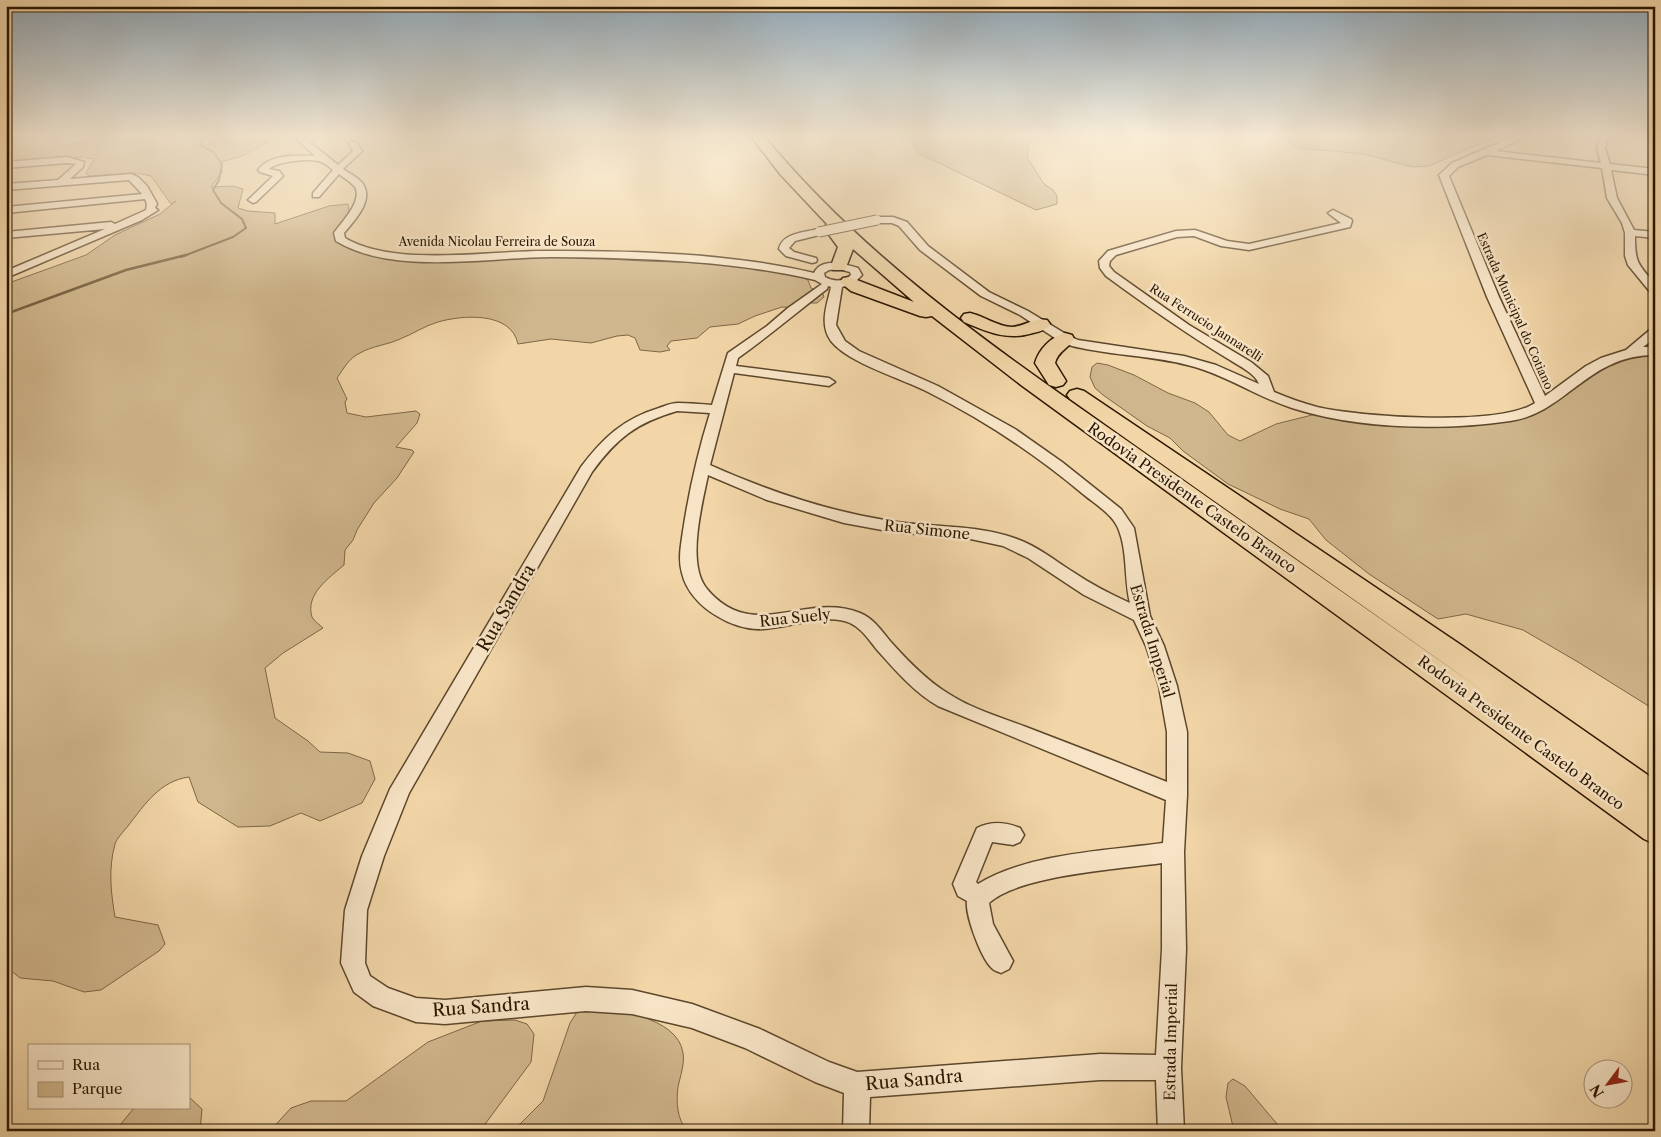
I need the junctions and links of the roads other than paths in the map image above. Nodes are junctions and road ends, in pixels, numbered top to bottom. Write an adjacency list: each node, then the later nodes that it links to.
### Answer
1 (143, 188): 11 (street)
2 (264, 188): 12 (street)
3 (322, 188): 10 (street)
4 (360, 188): 21 (street, Avenida Nicolau Ferreira de Souza)
5 (800, 188): 9 (highway, Rodovia Presidente Castelo Branco)
6 (819, 188): 27 (highway, Rodovia Presidente Castelo Branco)
7 (1448, 188): 38 (street, Estrada Municipal do Cotiano)
8 (1609, 188): 16 (street)
9 (802, 191): 20 (highway); 34 (highway, Rodovia Presidente Castelo Branco)
10 (316, 195)
11 (148, 196): 13 (street); 15 (street)
12 (253, 200)
13 (6, 210)
14 (1333, 213): 37 (street, Rua Ferrucio Jannarelli)
15 (124, 224): 17 (street); 22 (street)
16 (1630, 234): 18 (street); 23 (street)
17 (6, 235)
18 (1655, 235)
19 (812, 260): 20 (street); 25 (street); 28 (street, bridge)
20 (836, 266): 25 (street); 25 (street)
21 (798, 272): 25 (street, Avenida Nicolau Ferreira de Souza)
22 (6, 275)
23 (1643, 276): 24 (street); 26 (street)
24 (1655, 277)
25 (828, 279): 33 (street, Rua Suely); 34 (highway); 41 (street, Estrada Imperial)
26 (1655, 291)
27 (970, 318): 28 (highway); 35 (highway, Rodovia Presidente Castelo Branco)
28 (1041, 324): 30 (street)
29 (1652, 338): 31 (street)
30 (1065, 339): 35 (highway); 37 (street)
31 (1631, 351): 32 (street); 38 (street)
32 (1655, 351)
33 (729, 369): 36 (street); 39 (street, Rua Suely)
34 (1028, 381): 44 (highway, Rodovia Presidente Castelo Branco)
35 (1056, 381): 43 (highway, Rodovia Presidente Castelo Branco)
36 (829, 382)
37 (1269, 394): 38 (street)
38 (1542, 403)
39 (717, 409): 40 (street, Rua Suely); 50 (street, Rua Sandra)
40 (703, 466): 41 (street, Rua Simone); 42 (street, Rua Suely)
41 (1141, 616): 42 (street, Estrada Imperial)
42 (1177, 795): 46 (street, Estrada Imperial)
43 (1655, 798)
44 (1655, 829)
45 (1013, 835): 47 (street)
46 (1173, 852): 47 (street); 49 (street, Estrada Imperial)
47 (980, 896): 48 (street)
48 (1001, 961)
49 (1168, 1068): 50 (street, Rua Sandra); 52 (street, Estrada Imperial)
50 (857, 1085): 51 (street)
51 (856, 1131)
52 (1171, 1131)

